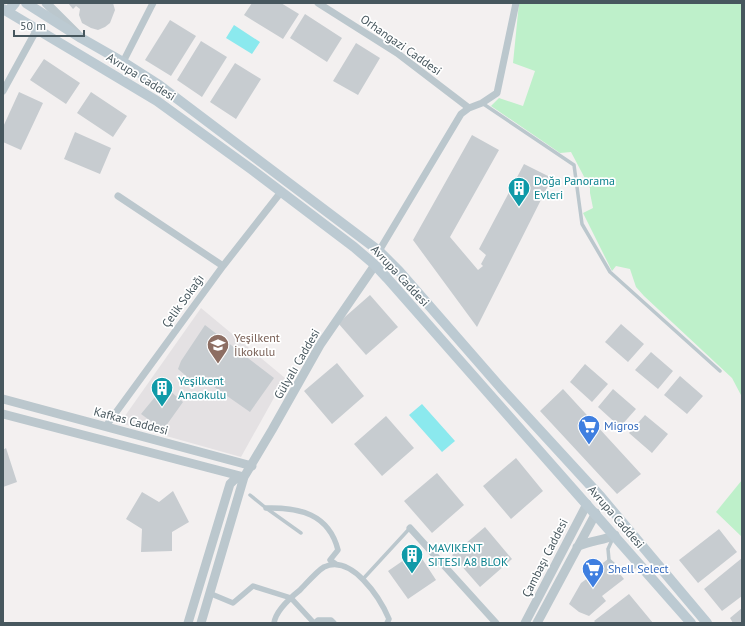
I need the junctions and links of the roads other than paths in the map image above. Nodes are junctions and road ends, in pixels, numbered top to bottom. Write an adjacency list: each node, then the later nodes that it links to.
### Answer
1 (15, 3): 7 (main road)
2 (26, 3): 9 (main road, Avrupa Caddesi)
3 (46, 3): 9 (street)
4 (153, 3): 10 (street)
5 (318, 3): 13 (street, Orhangazi Caddesi)
6 (516, 3): 12 (street)
7 (5, 8): 8 (main road, Avrupa Caddesi)
8 (37, 29): 11 (street); 14 (main road, Avrupa Caddesi)
9 (81, 38): 10 (main road, Avrupa Caddesi)
10 (123, 62): 16 (main road, Avrupa Caddesi)
11 (3, 91)
12 (482, 103): 13 (street); 19 (lane)
13 (469, 108): 16 (street)
14 (281, 192): 17 (street, Çelik Sokağı); 18 (main road, Avrupa Caddesi)
15 (118, 196): 17 (street)
16 (379, 251): 26 (main road, Avrupa Caddesi)
17 (223, 266): 22 (street, Çelik Sokağı)
18 (375, 266): 23 (street, Gülyalı Caddesi); 27 (main road, Avrupa Caddesi)
19 (720, 371)
20 (3, 399): 22 (street, Kafkas Caddesi)
21 (3, 414): 24 (street, Kafkas Caddesi)
22 (106, 426): 23 (street, Kafkas Caddesi)
23 (252, 466): 24 (street, Gülyalı Caddesi)
24 (244, 477): 37 (street, Gülyalı Caddesi); 40 (street, Gülyalı Caddesi)
25 (250, 495): 28 (lane)
26 (601, 497): 27 (main road); 29 (main road); 49 (main road, Avrupa Caddesi)
27 (587, 504): 29 (main road, Avrupa Caddesi); 46 (street, Çambaşı Caddesi)
28 (266, 508): 31 (lane); 34 (street)
29 (596, 513): 32 (main road, Avrupa Caddesi); 33 (street, Çambaşı Caddesi)
30 (410, 528): 36 (lane); 45 (street)
31 (301, 533)
32 (615, 535): 33 (street); 35 (main road, Avrupa Caddesi); 35 (lane)
33 (578, 547): 47 (street, Çambaşı Caddesi)
34 (336, 564): 36 (street); 38 (street)
35 (640, 565): 48 (main road, Avrupa Caddesi)
36 (363, 579): 39 (street)
37 (209, 593): 38 (street); 41 (street, Gülyalı Caddesi)
38 (291, 598): 42 (street); 43 (street)
39 (390, 622)
40 (188, 623)
41 (201, 623)
42 (274, 623)
43 (315, 623): 44 (street)
44 (334, 623)
45 (496, 623)
46 (525, 623)
47 (537, 623)
48 (692, 623)
49 (707, 623)

